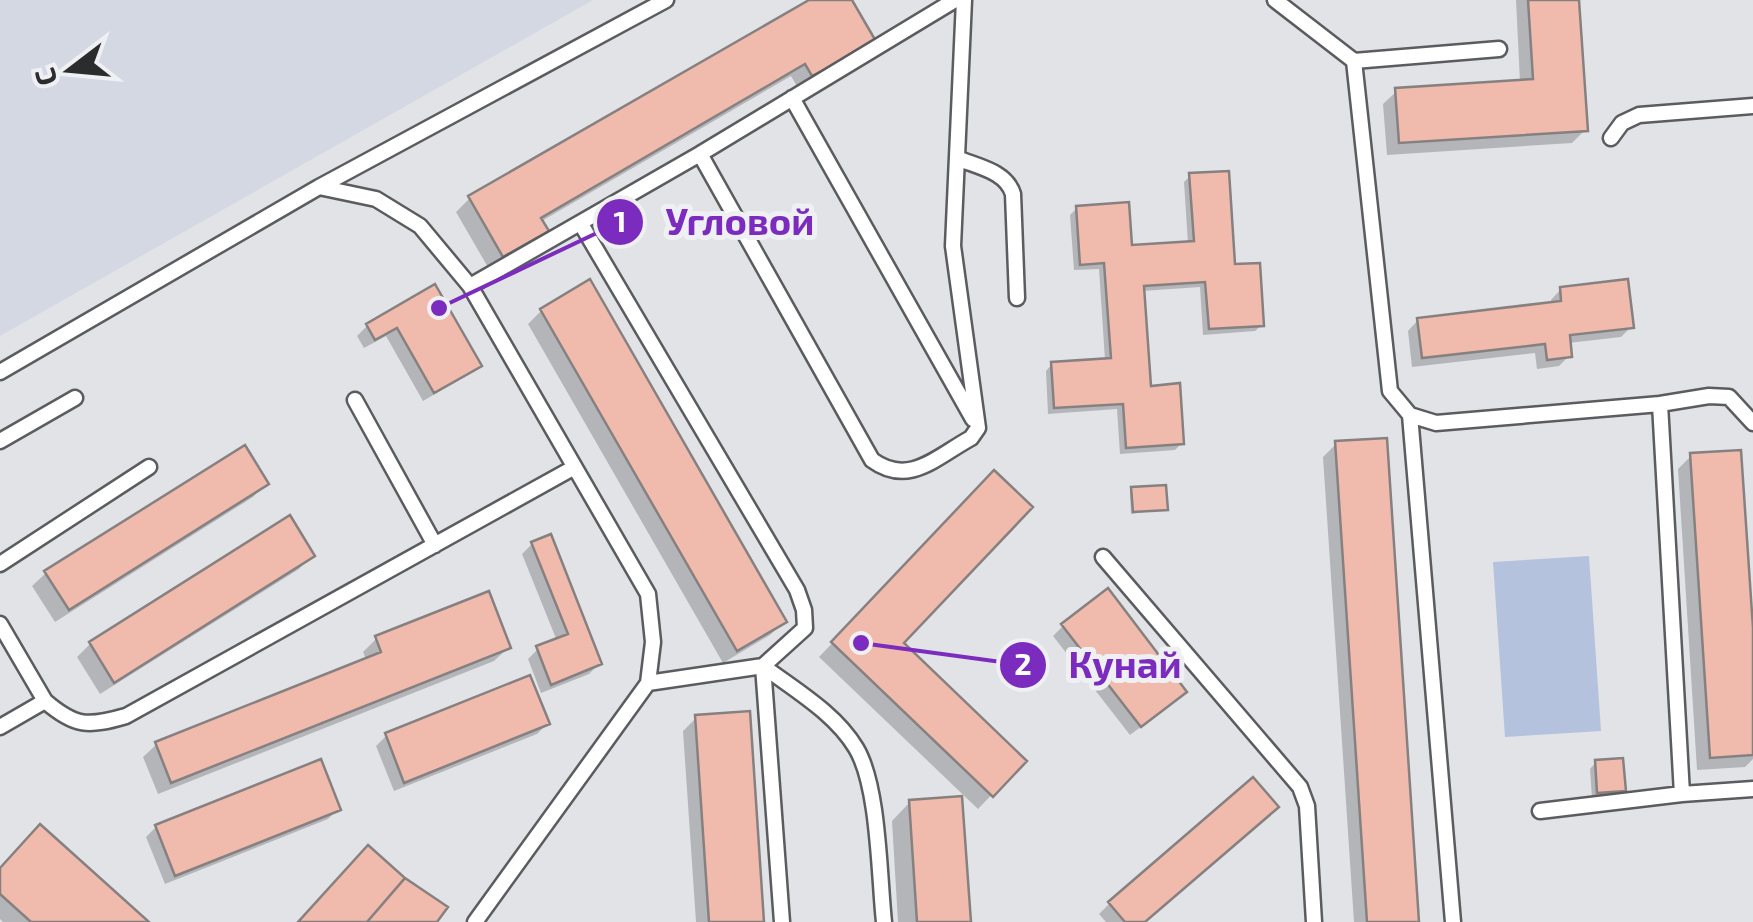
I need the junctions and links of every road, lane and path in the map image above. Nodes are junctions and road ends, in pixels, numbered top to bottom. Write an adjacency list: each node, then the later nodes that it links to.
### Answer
1 (666, 0): 12 (lane)
2 (956, 0): 7 (lane)
3 (964, 0): 11 (lane)
4 (1275, 0): 6 (lane)
5 (1499, 49): 6 (lane)
6 (1354, 61): 20 (lane)
7 (792, 98): 10 (lane); 22 (lane)
8 (1753, 106): 9 (lane)
9 (1611, 138)
10 (700, 154): 13 (lane); 22 (lane)
11 (957, 158): 15 (lane); 22 (lane)
12 (319, 186): 14 (lane); 16 (lane)
13 (581, 224): 14 (lane); 30 (lane)
14 (470, 286): 25 (lane)
15 (1016, 298)
16 (0, 372)
17 (75, 398): 23 (lane)
18 (354, 400): 26 (lane)
19 (1660, 404): 20 (lane); 21 (lane); 35 (lane)
20 (1410, 415): 41 (lane)
21 (1753, 423)
22 (978, 428)
23 (0, 441)
24 (149, 467): 28 (lane)
25 (573, 468): 26 (lane); 31 (lane)
26 (435, 545): 32 (lane)
27 (1103, 557): 40 (lane)
28 (0, 564)
29 (0, 624): 32 (lane)
30 (764, 666): 31 (lane); 38 (lane); 39 (lane)
31 (648, 682): 37 (lane)
32 (45, 701): 33 (lane)
33 (0, 727)
34 (1753, 789): 35 (lane)
35 (1682, 794): 36 (lane)
36 (1540, 810)
37 (475, 922)
38 (782, 922)
39 (884, 922)
40 (1314, 922)
41 (1453, 922)

